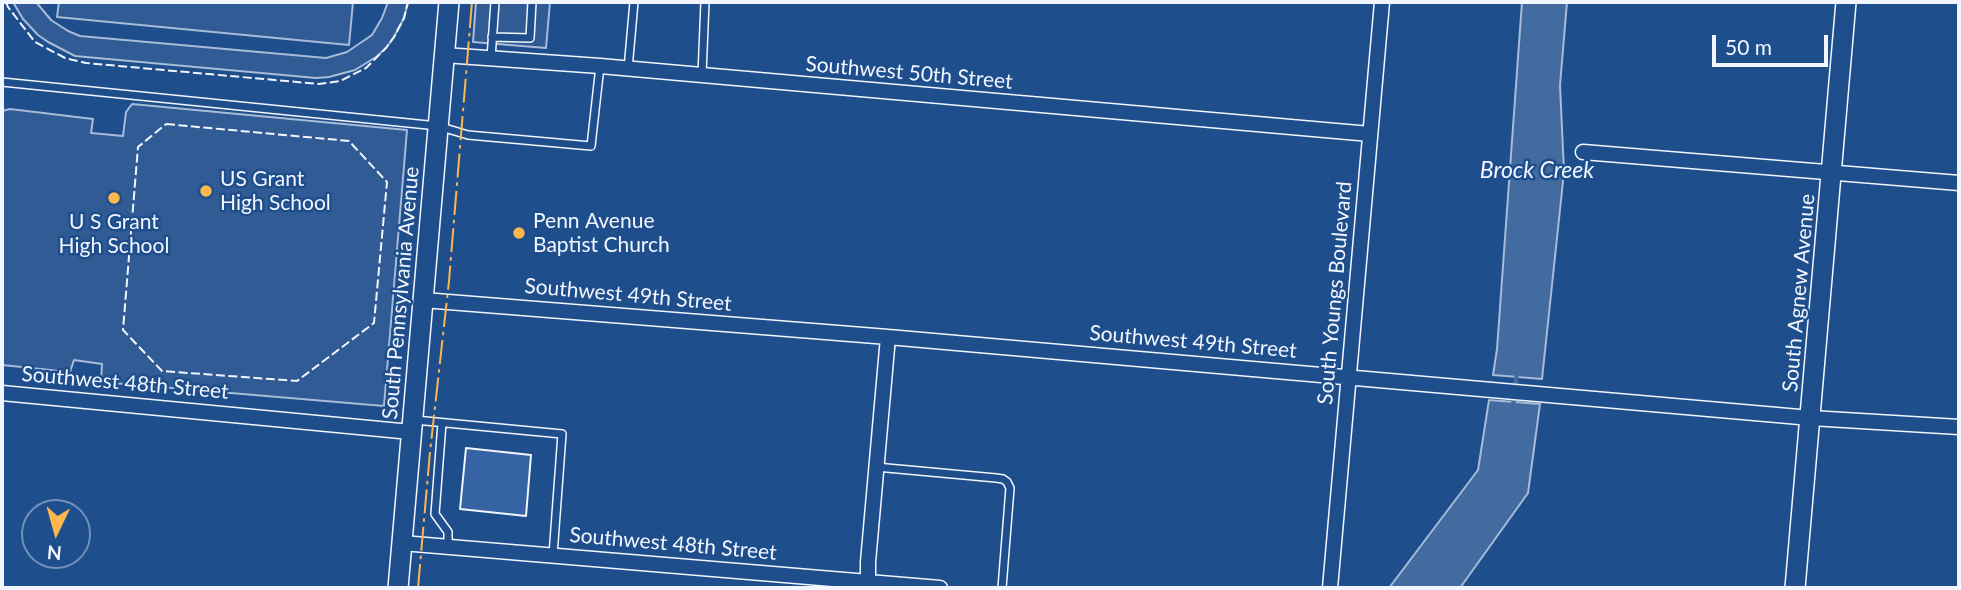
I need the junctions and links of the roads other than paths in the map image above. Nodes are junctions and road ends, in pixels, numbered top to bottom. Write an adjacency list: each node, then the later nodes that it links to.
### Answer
1 (449, 2): 9 (street, South Pennsylvania Avenue)
2 (495, 2): 8 (lane)
3 (532, 2): 8 (lane)
4 (634, 2): 12 (lane)
5 (705, 2): 13 (lane)
6 (1382, 2): 16 (street, South Youngs Boulevard)
7 (1846, 2): 18 (street, South Agnew Avenue)
8 (492, 37): 10 (lane)
9 (444, 55): 10 (street, Southwest 50th Street); 15 (street, South Pennsylvania Avenue)
10 (491, 58): 11 (street, Southwest 50th Street)
11 (600, 66): 12 (street, Southwest 50th Street); 15 (lane)
12 (628, 69): 13 (street, Southwest 50th Street)
13 (702, 76): 16 (street, Southwest 50th Street)
14 (2, 82): 15 (lane)
15 (438, 126): 20 (street, South Pennsylvania Avenue)
16 (1370, 134): 22 (street, South Youngs Boulevard)
17 (1583, 152): 18 (street)
18 (1832, 173): 19 (street); 24 (street, South Agnew Avenue)
19 (1959, 183)
20 (423, 300): 21 (street, Southwest 49th Street); 26 (street, South Pennsylvania Avenue)
21 (888, 337): 22 (street, Southwest 49th Street); 28 (street)
22 (1350, 377): 24 (street, Southwest 49th Street); 36 (street, South Youngs Boulevard)
23 (2, 393): 26 (street, Southwest 48th Street)
24 (1811, 418): 27 (street, Southwest 49th Street); 37 (street, South Agnew Avenue)
25 (442, 423): 26 (lane); 30 (lane); 31 (lane)
26 (412, 426): 29 (street, South Pennsylvania Avenue)
27 (1959, 427)
28 (876, 467): 32 (street); 35 (lane)
29 (402, 543): 30 (street, Southwest 48th Street); 33 (street, South Pennsylvania Avenue)
30 (449, 547): 31 (street, Southwest 48th Street)
31 (553, 555): 32 (street, Southwest 48th Street)
32 (868, 585): 34 (street, Southwest 48th Street)
33 (398, 588)
34 (940, 588)
35 (1002, 588)
36 (1330, 588)
37 (1795, 588)

